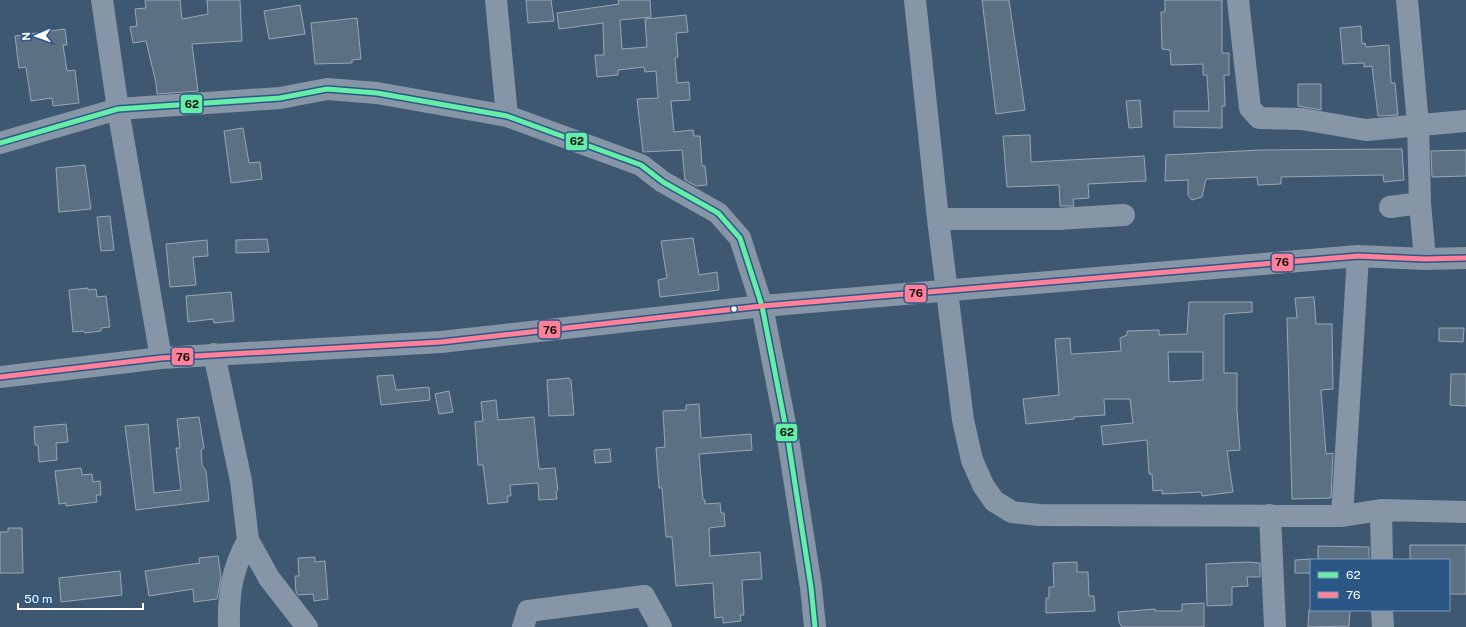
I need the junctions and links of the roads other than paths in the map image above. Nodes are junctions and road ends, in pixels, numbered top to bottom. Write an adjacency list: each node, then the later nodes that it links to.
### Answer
1 (102, 0): 6 (street)
2 (496, 0): 7 (street)
3 (916, 0): 14 (street)
4 (1238, 0): 9 (street)
5 (1407, 0): 9 (street)
6 (118, 109): 7 (street); 10 (street); 21 (street)
7 (507, 116): 19 (street)
8 (1466, 121): 9 (street)
9 (1418, 124): 11 (street)
10 (0, 143)
11 (1420, 203): 12 (street); 17 (street)
12 (1390, 207)
13 (1124, 215): 14 (street)
14 (938, 219): 18 (street)
15 (1358, 256): 17 (street); 18 (street); 26 (street)
16 (1466, 258): 17 (street)
17 (1425, 259)
18 (948, 290): 19 (street); 25 (street)
19 (762, 306): 20 (street); 34 (street)
20 (214, 354): 21 (street); 27 (street)
21 (161, 358): 22 (street)
22 (0, 377)
23 (1381, 510): 24 (street); 26 (street); 28 (street)
24 (1466, 512)
25 (1270, 515): 26 (street); 35 (street)
26 (1342, 516)
27 (248, 540): 30 (street); 31 (street)
28 (1382, 559)
29 (1382, 611): 36 (street)
30 (229, 627)
31 (307, 627)
32 (523, 627): 33 (street)
33 (661, 627)
34 (815, 627)
35 (1275, 627)
36 (1383, 627)

